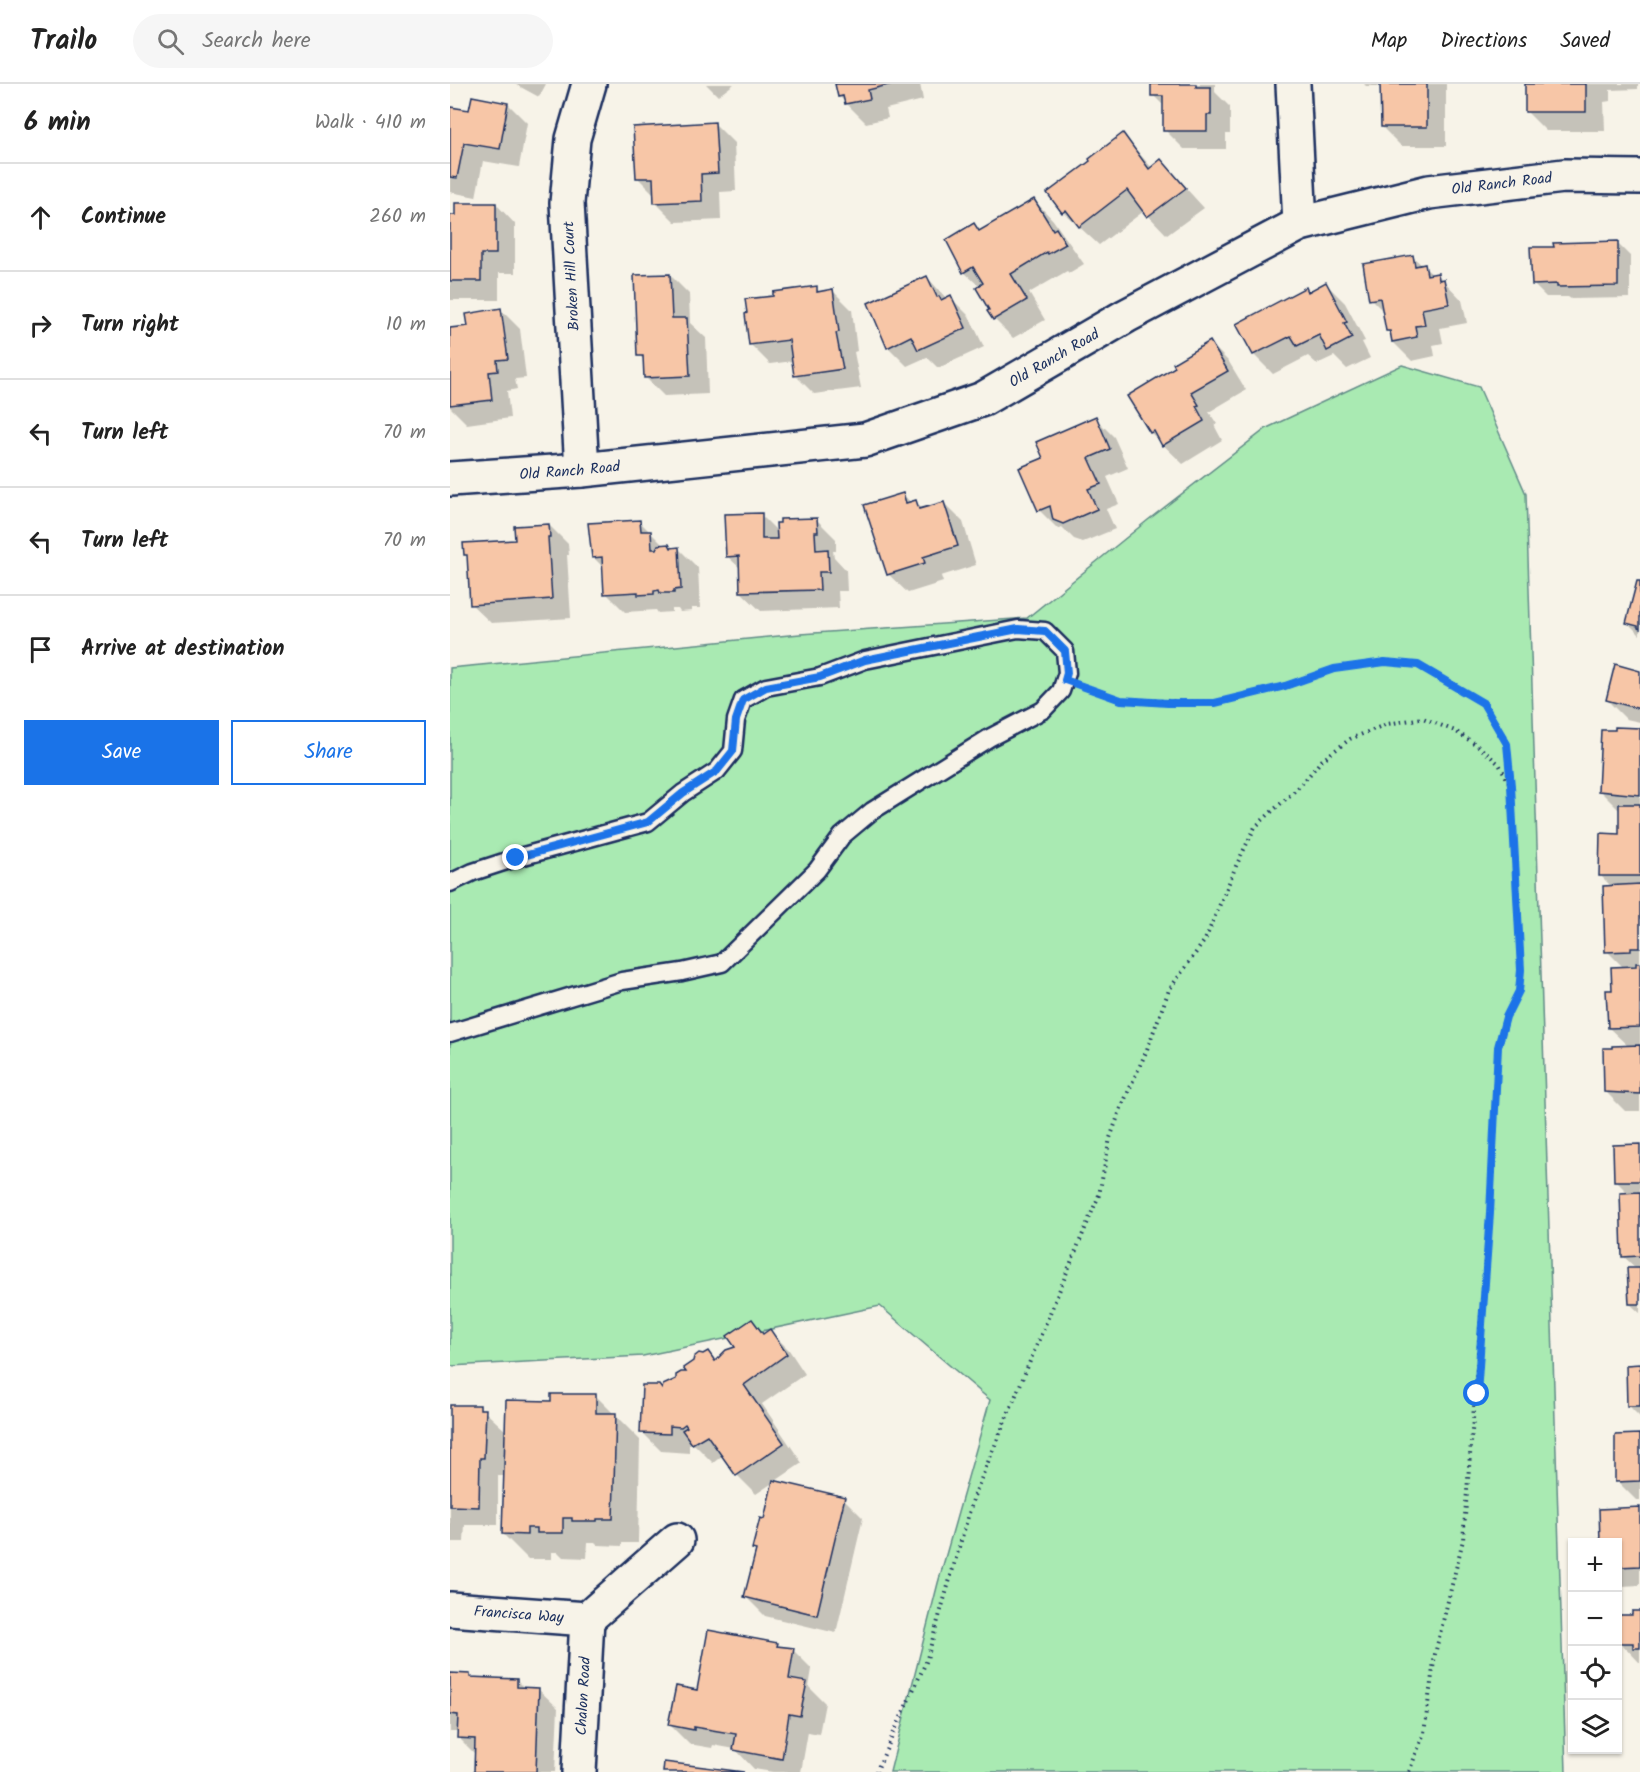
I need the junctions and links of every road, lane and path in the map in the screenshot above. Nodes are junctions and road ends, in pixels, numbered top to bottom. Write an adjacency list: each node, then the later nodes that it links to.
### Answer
1 (589, 84): 5 (street, Broken Hill Court)
2 (1293, 84): 4 (street)
3 (1640, 177): 4 (street, Old Ranch Road)
4 (1300, 224): 5 (street, Old Ranch Road)
5 (582, 470): 6 (street, Old Ranch Road)
6 (450, 479)
7 (1065, 680): 8 (path); 9 (lane); 10 (lane)
8 (1511, 786): 15 (path); 16 (path)
9 (450, 883)
10 (450, 1033)
11 (677, 1540): 13 (street)
12 (450, 1609): 13 (street, Francisca Way)
13 (587, 1618): 14 (street, Chalon Road)
14 (579, 1772)
15 (876, 1772)
16 (1410, 1772)

